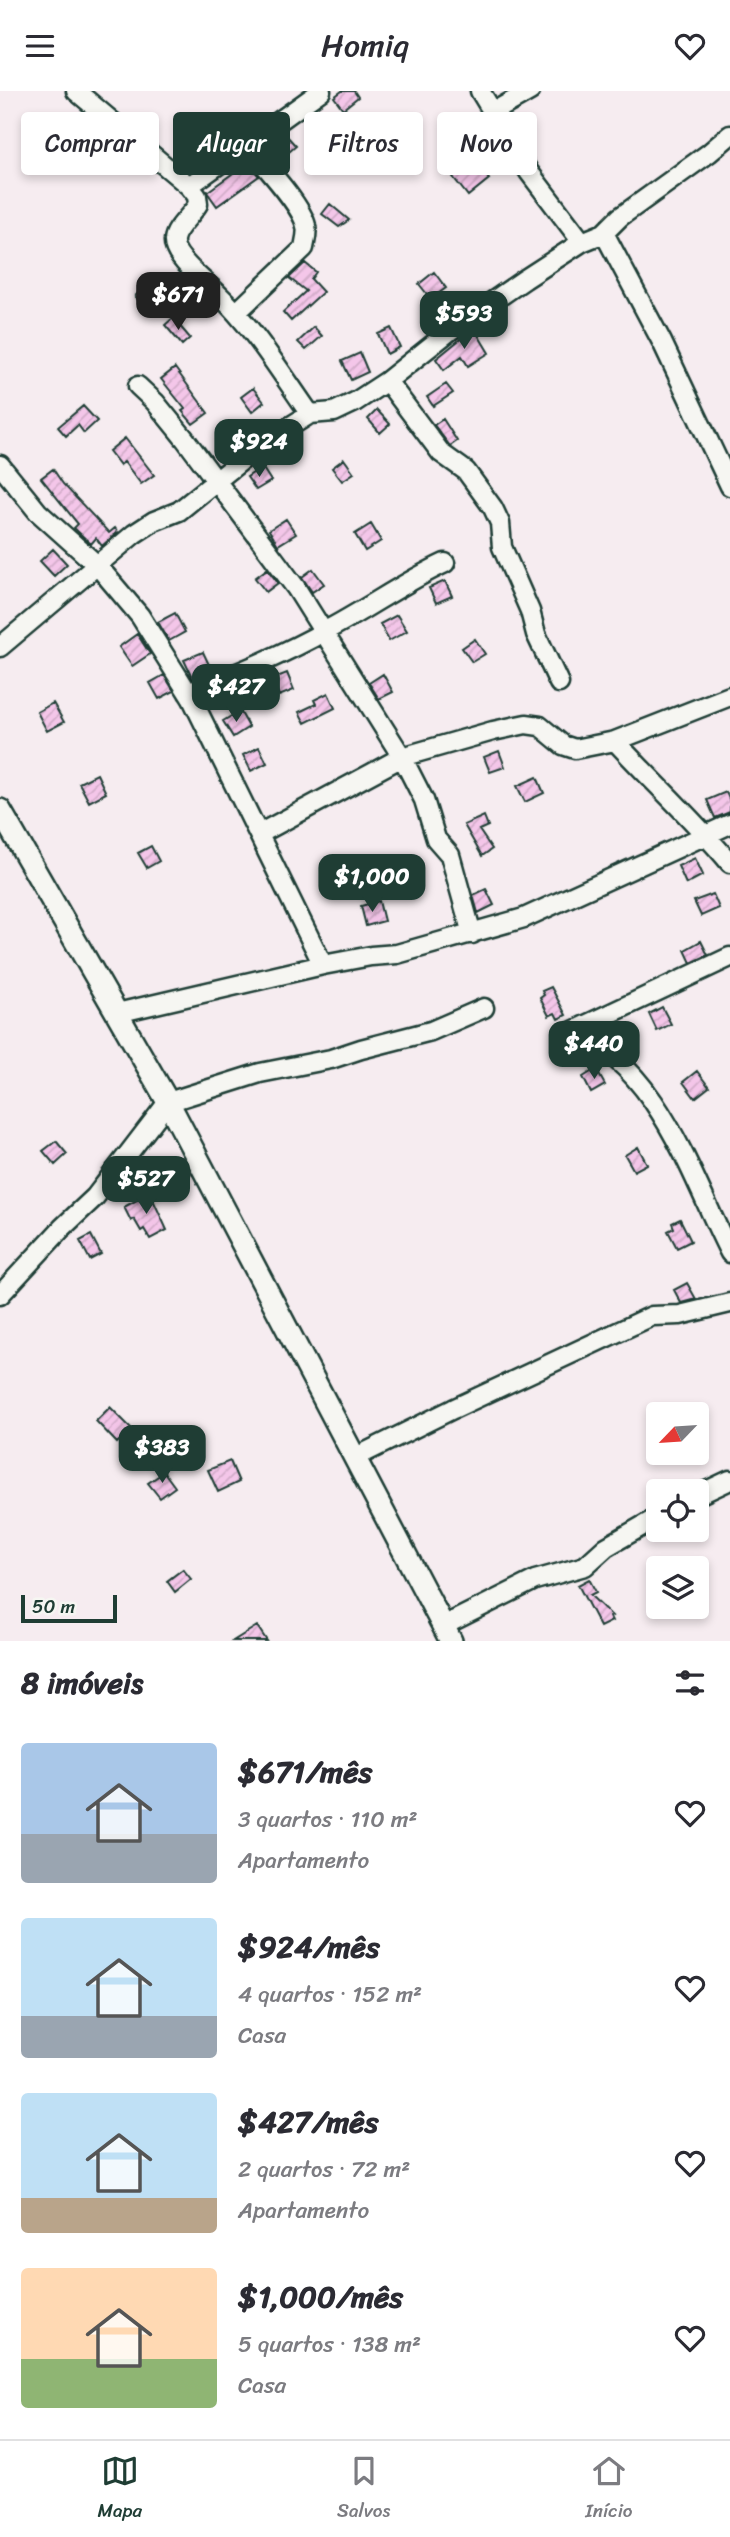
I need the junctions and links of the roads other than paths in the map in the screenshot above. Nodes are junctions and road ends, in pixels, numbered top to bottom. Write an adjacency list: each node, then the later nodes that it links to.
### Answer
1 (321, 91): 6 (street)
2 (480, 91): 5 (street)
3 (530, 91): 5 (street)
4 (87, 94): 11 (street)
5 (493, 112)
6 (290, 114)
7 (730, 135): 12 (street)
8 (206, 175): 11 (street)
9 (271, 175): 14 (street)
10 (531, 175): 13 (street)
11 (189, 187): 14 (street)
12 (604, 233): 13 (street); 20 (street)
13 (582, 242): 15 (street)
14 (237, 312): 17 (street)
15 (387, 381): 17 (street); 25 (street)
16 (138, 386): 19 (street)
17 (310, 414): 19 (street)
18 (0, 465): 22 (street)
19 (217, 482): 22 (street); 23 (street)
20 (730, 486)
21 (445, 563): 23 (street)
22 (97, 565): 24 (street); 26 (street)
23 (324, 632): 26 (street); 29 (street)
24 (0, 647)
25 (559, 683)
26 (188, 693): 32 (street)
27 (730, 696): 28 (street)
28 (615, 740): 29 (street); 33 (street)
29 (402, 757): 32 (street); 35 (street)
30 (0, 810): 39 (main road)
31 (730, 824): 33 (street)
32 (259, 834): 37 (street)
33 (707, 835): 34 (street); 35 (street)
34 (730, 863)
35 (472, 934): 37 (street)
36 (730, 957): 41 (street)
37 (323, 965): 39 (street)
38 (484, 1008): 40 (street)
39 (117, 1013): 40 (main road)
40 (168, 1102): 42 (street); 44 (main road)
41 (730, 1253)
42 (0, 1295)
43 (730, 1303): 44 (street)
44 (354, 1458): 48 (main road)
45 (730, 1480): 46 (street)
46 (709, 1490)
47 (646, 1524): 48 (street)
48 (447, 1633)

